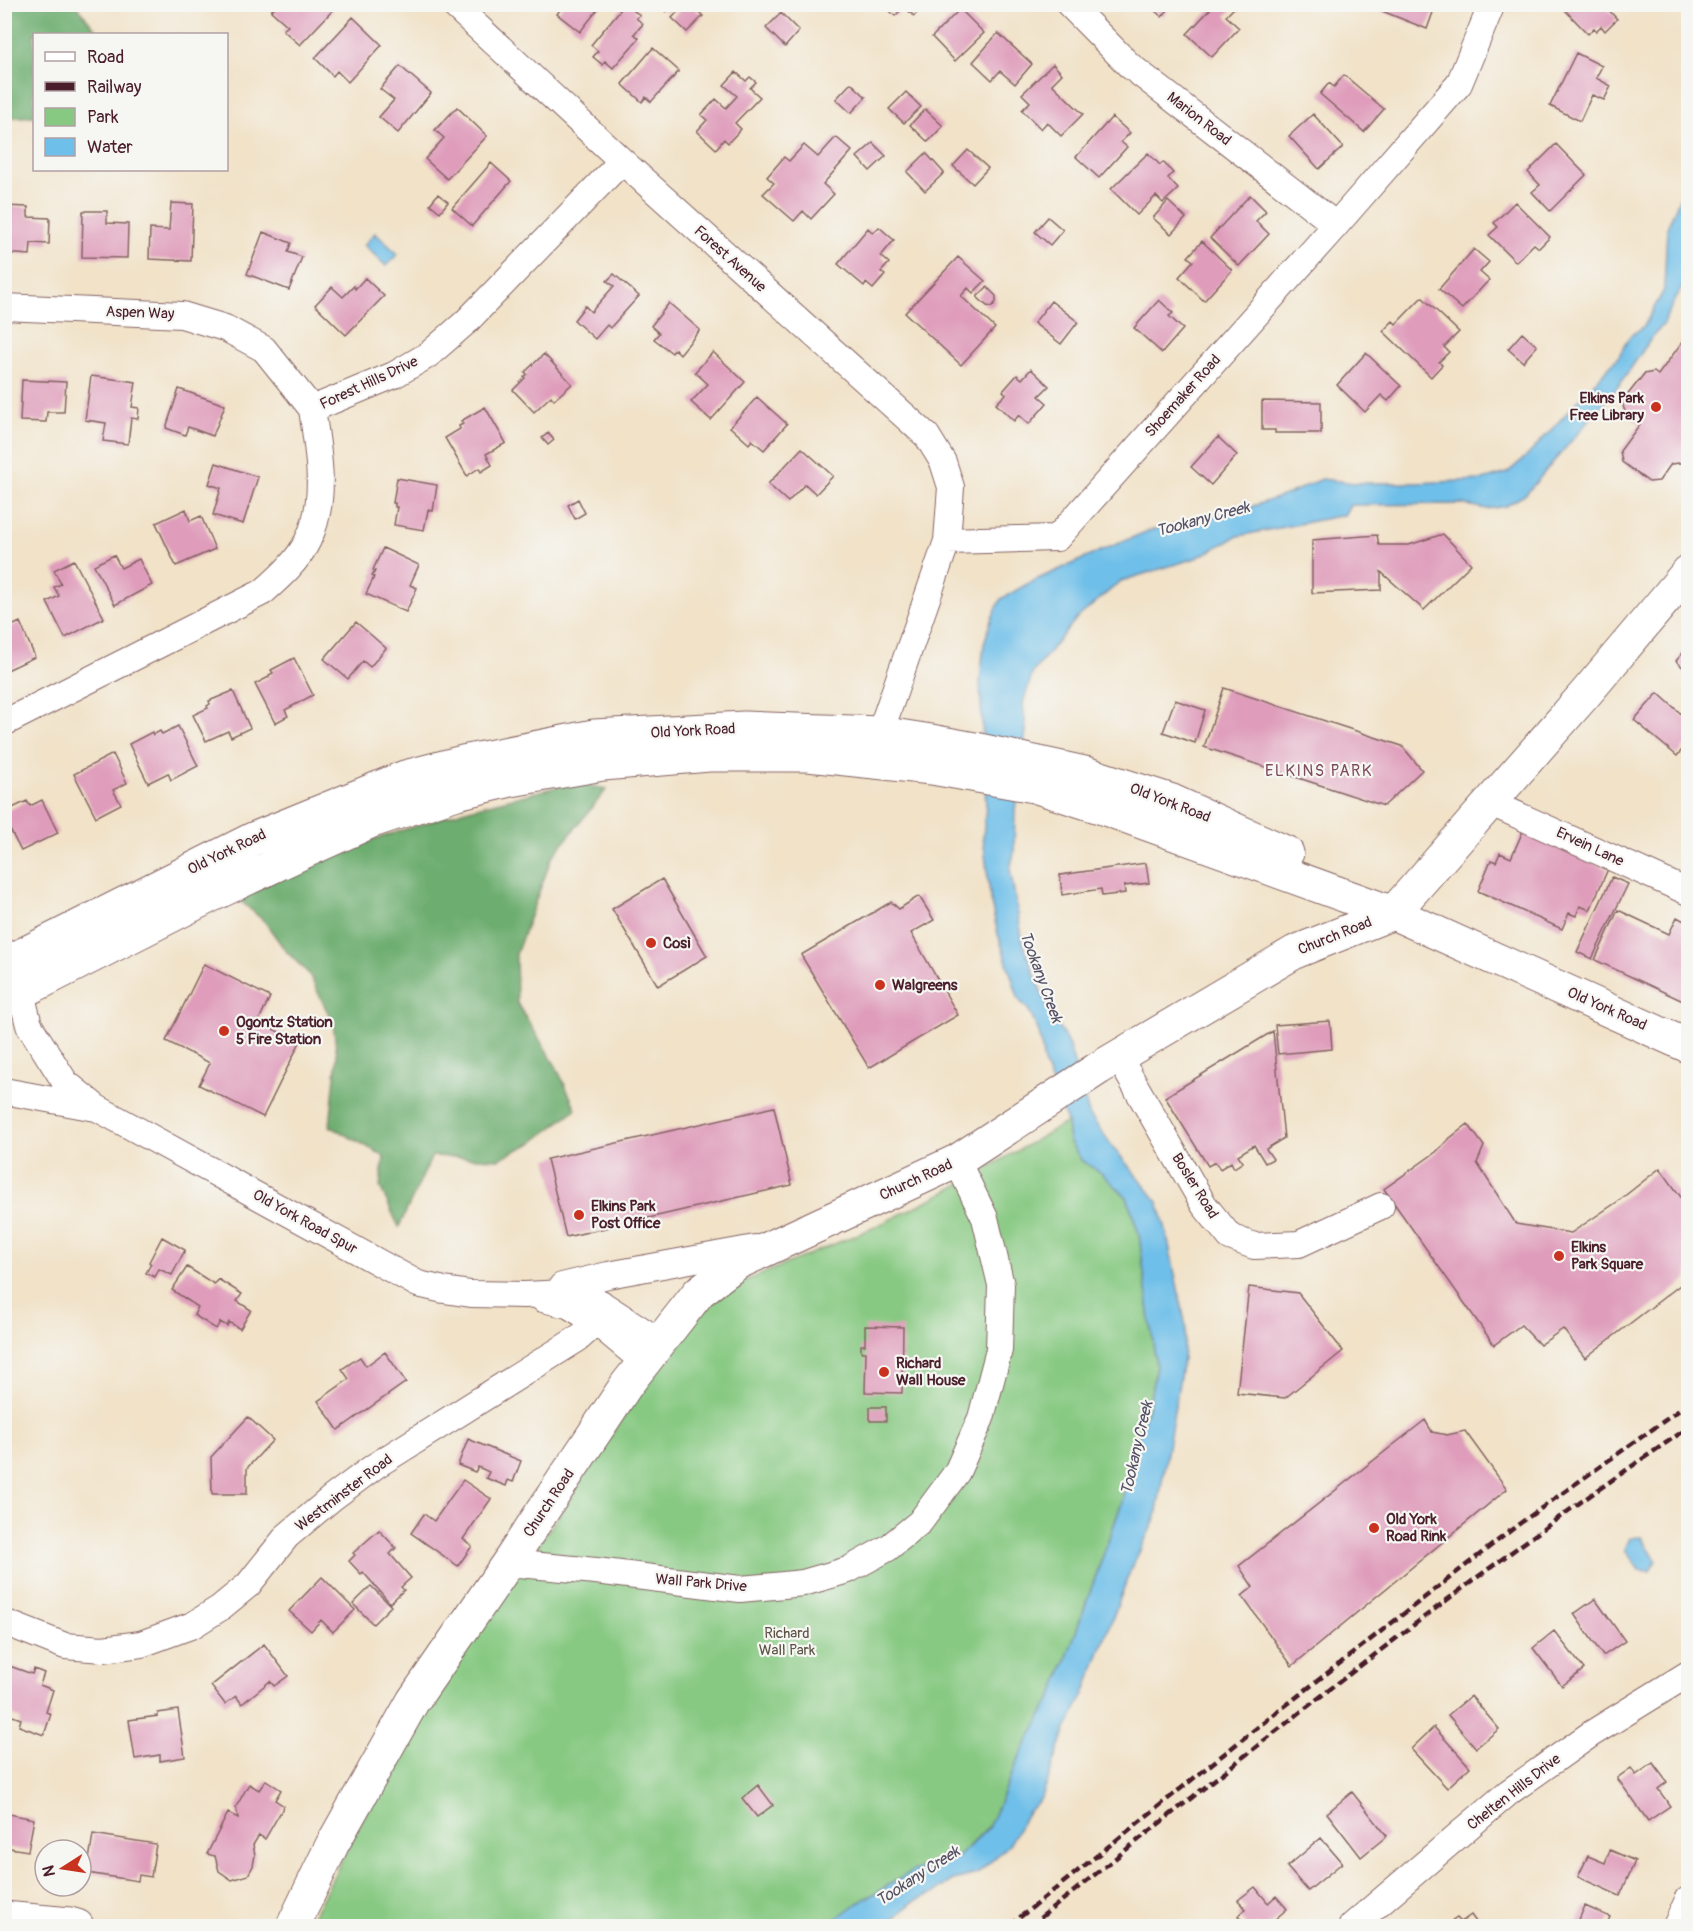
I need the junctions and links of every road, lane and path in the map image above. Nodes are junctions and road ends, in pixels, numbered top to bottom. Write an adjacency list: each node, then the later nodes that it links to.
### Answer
1 (453, 4): 4 (street, Forest Avenue)
2 (1069, 4): 5 (street, Marion Road)
3 (1492, 4): 5 (street, Shoemaker Road)
4 (622, 161): 7 (street, Forest Hills Drive); 8 (street, Forest Avenue)
5 (1336, 225): 8 (street, Shoemaker Road)
6 (4, 307): 7 (street, Aspen Way)
7 (312, 409): 10 (street, Forest Hills Drive)
8 (946, 542): 11 (street)
9 (1689, 572): 13 (main road, Church Road)
10 (4, 723)
11 (880, 733): 12 (main road, Old York Road); 16 (main road, Old York Road)
12 (981, 763): 15 (main road, Old York Road); 17 (main road, Old York Road)
13 (1491, 803): 14 (street, Ervein Lane); 15 (main road, Church Road)
14 (1689, 892)
15 (1393, 913): 18 (main road, Old York Road); 19 (main road, Church Road)
16 (5, 963): 17 (street, Old York Road Spur)
17 (13, 997): 21 (street, Old York Road Spur)
18 (1689, 1046)
19 (1109, 1062): 22 (main road, Church Road); 23 (street, Bosler Road)
20 (4, 1091): 21 (street)
21 (97, 1108): 25 (street, Old York Road Spur)
22 (957, 1161): 24 (main road, Church Road); 28 (street, Wall Park Drive)
23 (1381, 1206)
24 (782, 1243): 25 (street, Old York Road Spur); 27 (main road, Church Road)
25 (525, 1295): 26 (street, Old York Road Spur)
26 (598, 1313): 27 (street, Old York Road Spur); 29 (street, Westminster Road)
27 (652, 1352): 28 (main road, Church Road)
28 (508, 1563): 34 (main road, Church Road)
29 (4, 1622)
30 (1689, 1674): 35 (street, Chelten Hills Drive)
31 (1689, 1900): 36 (street)
32 (4, 1918): 33 (main road)
33 (77, 1926)
34 (293, 1926)
35 (1352, 1926)
36 (1676, 1926)

